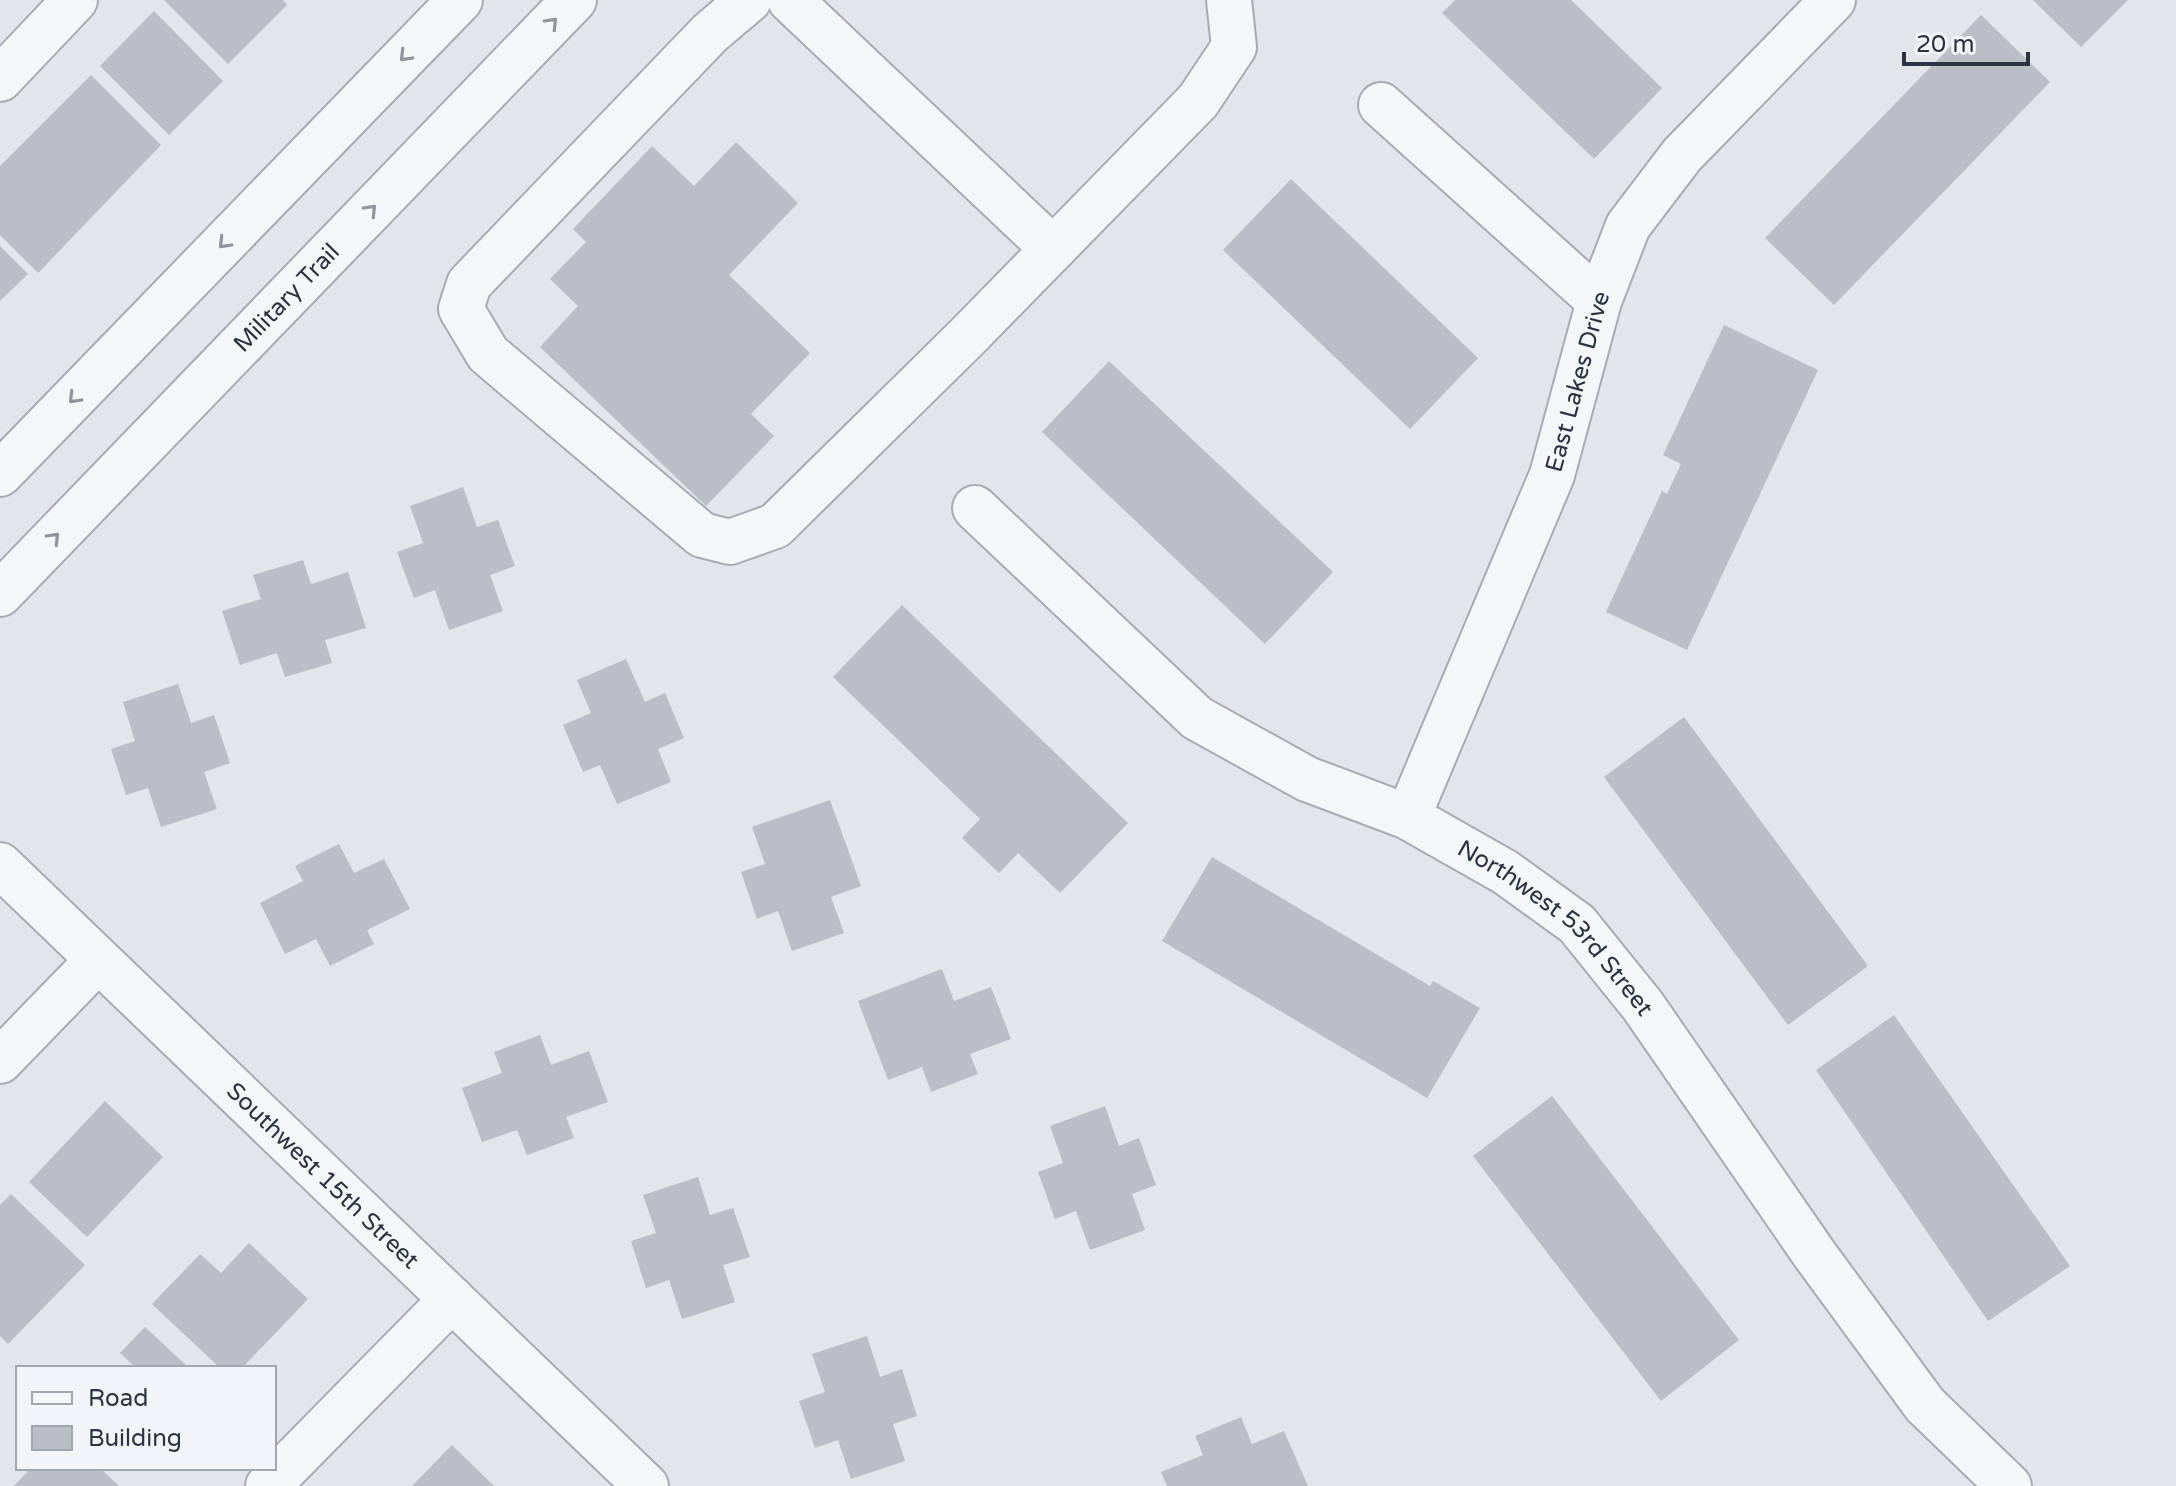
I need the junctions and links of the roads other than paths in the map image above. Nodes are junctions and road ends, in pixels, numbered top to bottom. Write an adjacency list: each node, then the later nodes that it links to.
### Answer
1 (75, 0): 8 (street)
2 (460, 0): 12 (street, one-way to 12)
3 (574, 0): 14 (street, Military Trail, one-way to 3)
4 (749, 0): 10 (street)
5 (790, 0): 10 (street)
6 (1229, 0): 10 (street)
7 (1833, 0): 11 (street, East Lakes Drive)
8 (0, 79)
9 (1381, 105): 11 (street)
10 (1053, 249)
11 (1599, 301): 15 (street, East Lakes Drive)
12 (0, 474)
13 (975, 508): 15 (street, Northwest 53rd Street)
14 (0, 594)
15 (1408, 817): 22 (street, Northwest 53rd Street)
16 (0, 865): 17 (street, Southwest 15th Street)
17 (98, 960): 18 (street); 19 (street, Southwest 15th Street)
18 (0, 1061)
19 (452, 1299): 20 (street); 21 (street, Southwest 15th Street)
20 (268, 1486)
21 (646, 1486)
22 (2009, 1486)

